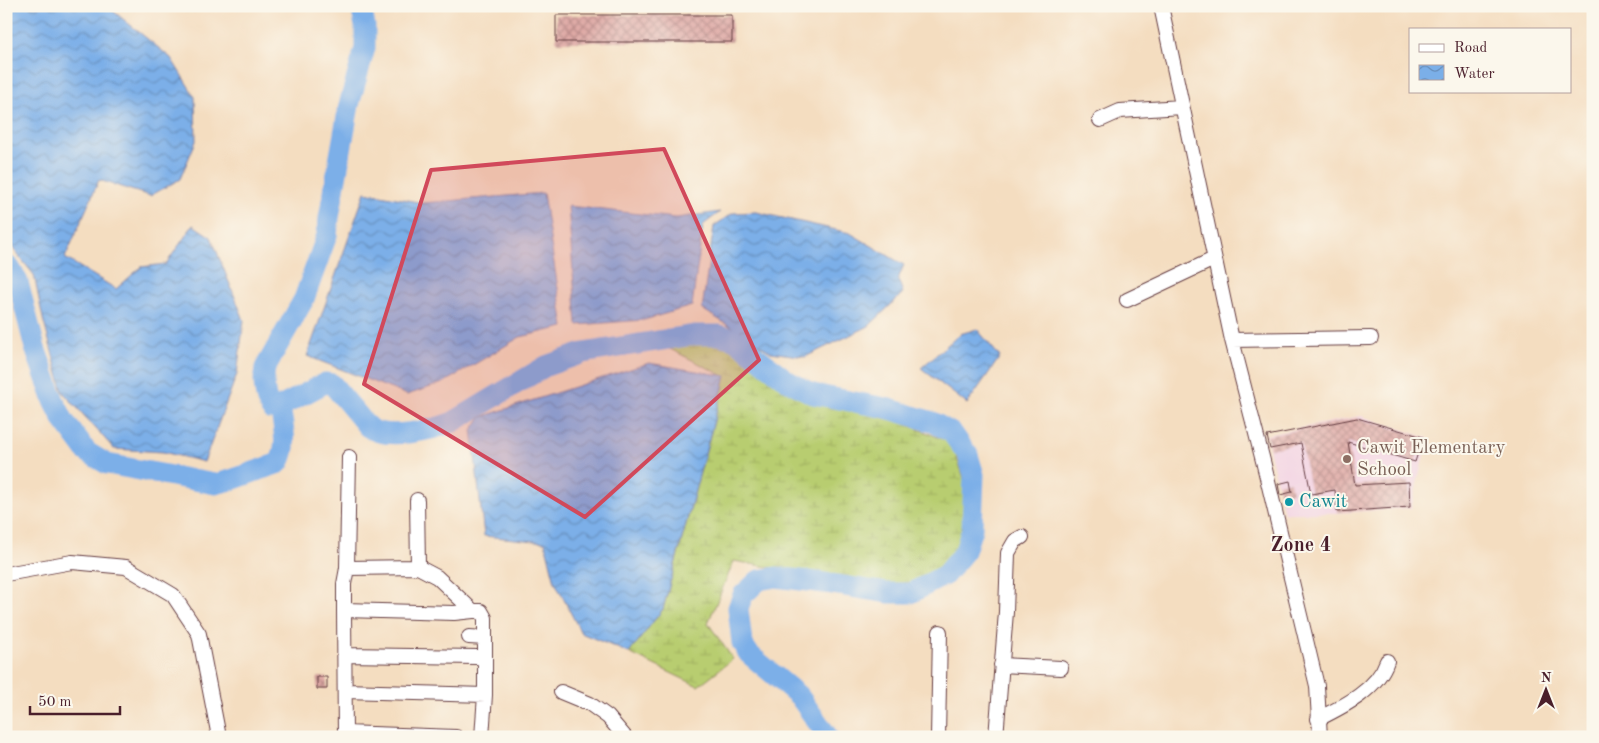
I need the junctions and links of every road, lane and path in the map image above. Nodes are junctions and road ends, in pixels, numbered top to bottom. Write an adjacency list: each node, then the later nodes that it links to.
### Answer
1 (1160, 6): 2 (street)
2 (1181, 107): 3 (street); 4 (street)
3 (1100, 120)
4 (1214, 260): 5 (street); 7 (street)
5 (1127, 300)
6 (1371, 338): 7 (street)
7 (1232, 340): 27 (street)
8 (349, 457): 12 (street)
9 (417, 500): 11 (street)
10 (1022, 537): 22 (street)
11 (418, 567): 12 (street); 15 (street)
12 (348, 568): 14 (street)
13 (6, 574): 29 (street)
14 (344, 610): 15 (street); 19 (street)
15 (473, 611): 18 (street)
16 (940, 632): 33 (street)
17 (469, 637): 18 (street)
18 (485, 638): 20 (street)
19 (346, 655): 20 (street); 24 (street)
20 (485, 659): 26 (street)
21 (1387, 661): 27 (street)
22 (1001, 665): 23 (street); 34 (street)
23 (1061, 668)
24 (345, 691): 26 (street); 28 (street)
25 (561, 692): 32 (street)
26 (485, 695): 31 (street)
27 (1318, 719): 35 (street)
28 (345, 735): 30 (street)
29 (219, 737)
30 (456, 737)
31 (482, 737)
32 (625, 737)
33 (938, 737)
34 (996, 737)
35 (1320, 737)

